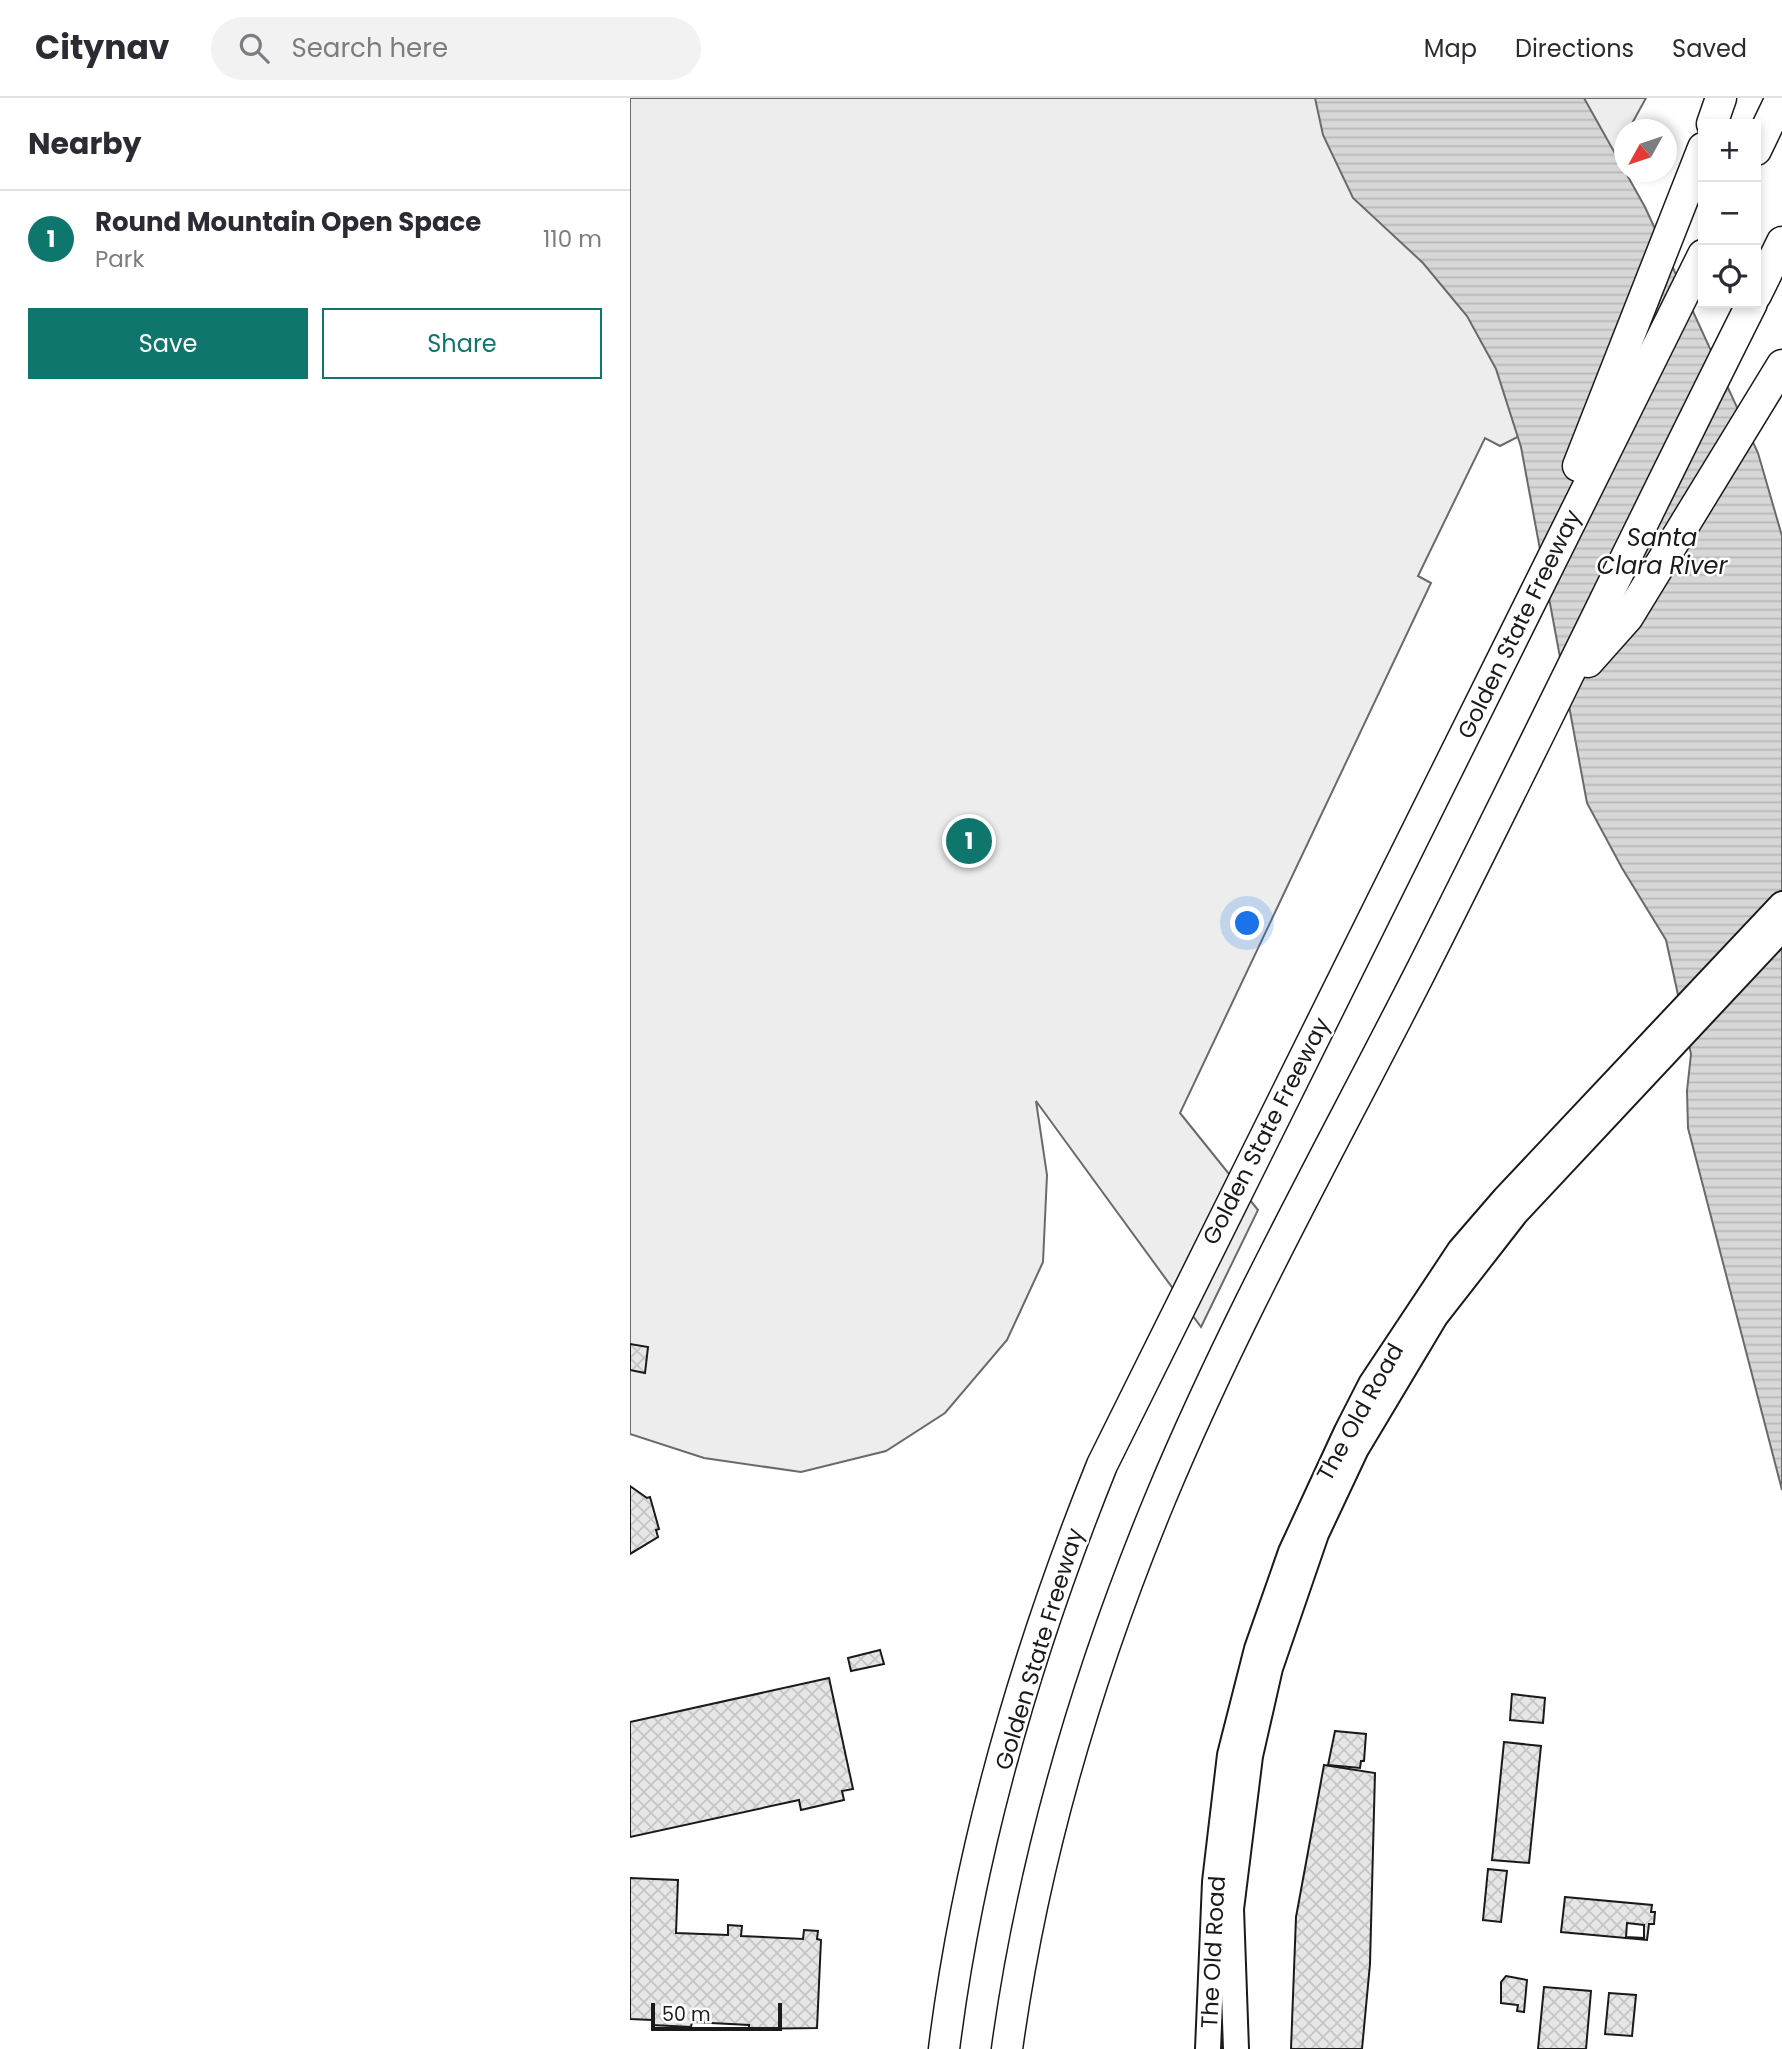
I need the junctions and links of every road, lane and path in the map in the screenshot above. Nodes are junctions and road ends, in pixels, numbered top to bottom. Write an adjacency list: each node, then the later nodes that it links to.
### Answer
1 (1721, 98): 3 (highway)
2 (1782, 98): 4 (highway)
3 (1714, 119)
4 (1761, 140)
5 (1698, 162): 11 (highway)
6 (1782, 242): 8 (highway)
7 (1698, 265): 11 (highway, Golden State Freeway)
8 (1761, 285)
9 (1747, 313): 12 (highway)
10 (1782, 365): 12 (highway)
11 (1503, 655): 18 (highway, Golden State Freeway)
12 (1562, 691): 19 (highway)
13 (1782, 904): 15 (main road, The Old Road)
14 (1782, 929): 15 (main road, The Old Road)
15 (1620, 1088): 16 (main road, The Old Road)
16 (1335, 1474): 17 (main road, The Old Road); 22 (main road, The Old Road)
17 (1226, 1779): 20 (main road); 21 (main road, The Old Road)
18 (944, 2049)
19 (1007, 2049)
20 (1196, 2049)
21 (1208, 2049)
22 (1236, 2049)

